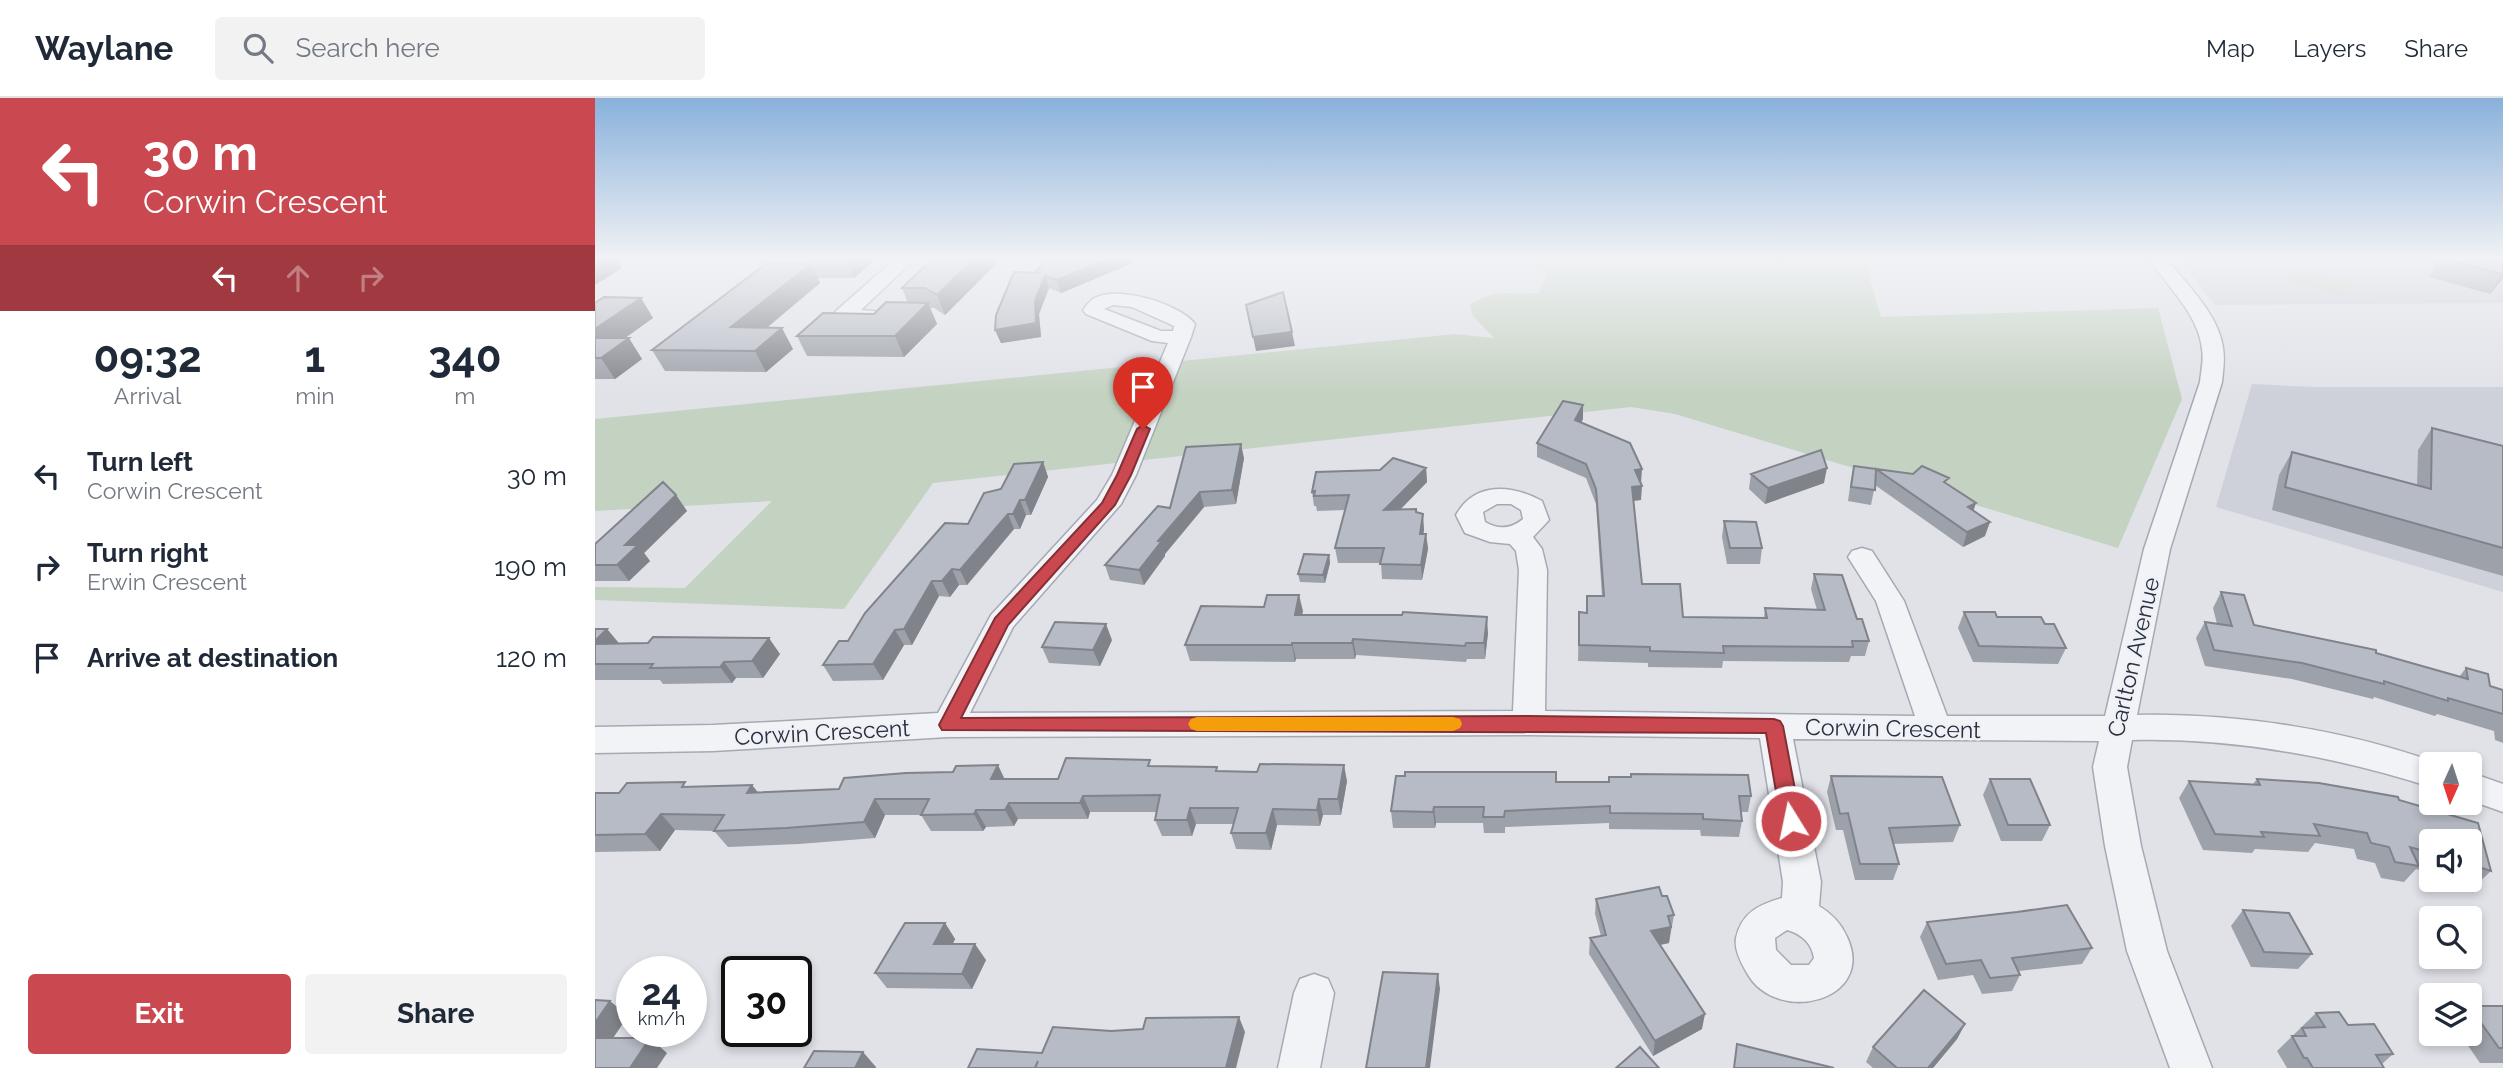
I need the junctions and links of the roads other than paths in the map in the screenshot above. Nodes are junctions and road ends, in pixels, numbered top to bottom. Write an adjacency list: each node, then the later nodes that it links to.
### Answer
1 (856, 304): 3 (street)
2 (2189, 304): 10 (street, Carlton Avenue)
3 (894, 317)
4 (1181, 337): 8 (street)
5 (1516, 534): 7 (street)
6 (1862, 557): 11 (street)
7 (1529, 723): 8 (street, Corwin Crescent); 9 (street, Corwin Crescent)
8 (948, 725): 12 (street, Corwin Crescent)
9 (1774, 726): 11 (street, Corwin Crescent); 16 (street)
10 (2117, 727): 11 (street, Corwin Crescent); 13 (street, Corwin Crescent); 19 (street, Carlton Avenue)
11 (1935, 728)
12 (595, 740)
13 (2419, 771)
14 (2482, 791): 15 (street)
15 (2503, 798)
16 (1799, 914)
17 (1314, 993): 18 (street)
18 (1299, 1068)
19 (2192, 1068)

